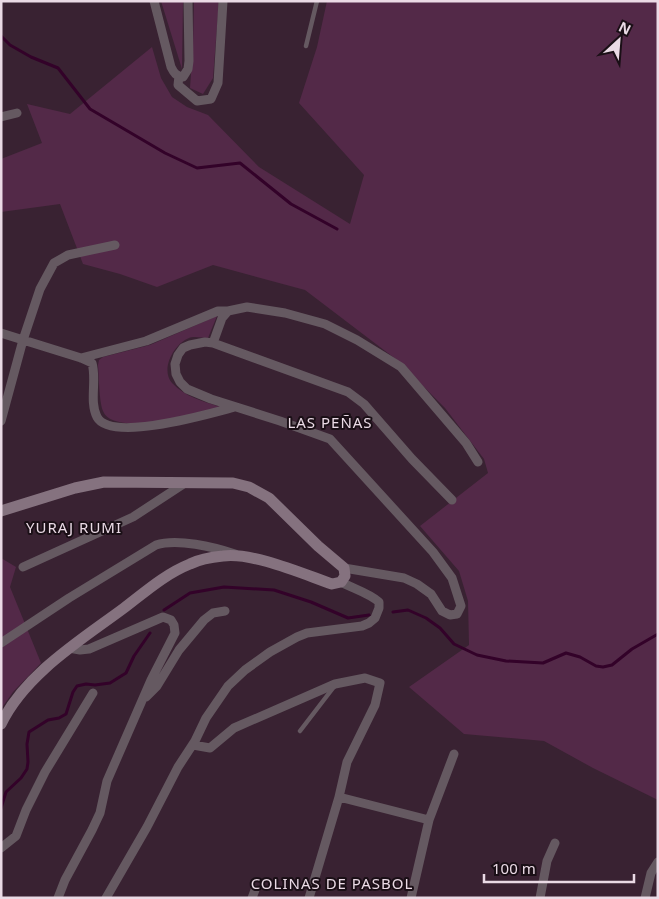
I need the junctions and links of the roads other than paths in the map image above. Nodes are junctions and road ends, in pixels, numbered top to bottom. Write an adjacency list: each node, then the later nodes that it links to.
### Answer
1 (154, 1): 6 (street)
2 (188, 1): 6 (street)
3 (223, 1): 6 (street)
4 (317, 1): 5 (lane)
5 (306, 46)
6 (179, 76)
7 (17, 113): 8 (street)
8 (1, 117)
9 (115, 245): 12 (street)
10 (228, 310): 13 (street); 14 (street); 18 (street)
11 (1, 333): 12 (street)
12 (23, 340): 14 (street); 16 (street)
13 (213, 343): 15 (street); 20 (street)
14 (81, 358): 15 (street)
15 (235, 407): 24 (street)
16 (3, 408): 17 (street)
17 (1, 421)
18 (478, 462)
19 (185, 482): 21 (street); 23 (street); 24 (street)
20 (452, 500)
21 (1, 511)
22 (241, 556): 25 (street); 27 (street); 28 (street)
23 (23, 567)
24 (344, 568): 25 (street)
25 (341, 582): 34 (street)
26 (225, 611): 31 (street)
27 (1, 643)
28 (69, 648): 31 (street); 32 (street)
29 (335, 684): 33 (lane); 34 (street); 36 (street)
30 (93, 693): 39 (street)
31 (142, 701): 41 (street)
32 (1, 724)
33 (300, 731)
34 (193, 744): 44 (street)
35 (454, 754): 37 (street)
36 (339, 797): 37 (street); 45 (street)
37 (429, 820): 46 (street)
38 (555, 843): 47 (street)
39 (1, 848)
40 (658, 862): 48 (street)
41 (65, 880): 42 (street); 43 (street)
42 (52, 898)
43 (58, 898)
44 (106, 898)
45 (308, 898)
46 (411, 898)
47 (540, 898)
48 (645, 898)

